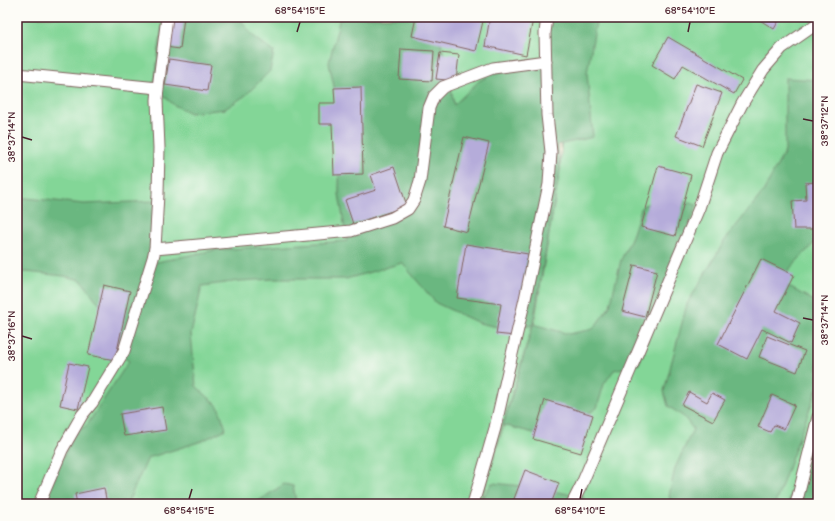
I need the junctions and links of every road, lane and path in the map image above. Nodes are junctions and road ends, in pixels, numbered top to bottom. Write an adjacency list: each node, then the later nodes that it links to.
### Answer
1 (167, 17): 6 (lane)
2 (547, 17): 4 (lane)
3 (818, 23): 11 (lane)
4 (546, 61): 7 (lane); 10 (lane)
5 (17, 74): 6 (lane)
6 (158, 88): 7 (lane)
7 (155, 249): 9 (lane)
8 (818, 417): 12 (lane)
9 (39, 504)
10 (473, 504)
11 (572, 504)
12 (796, 504)

